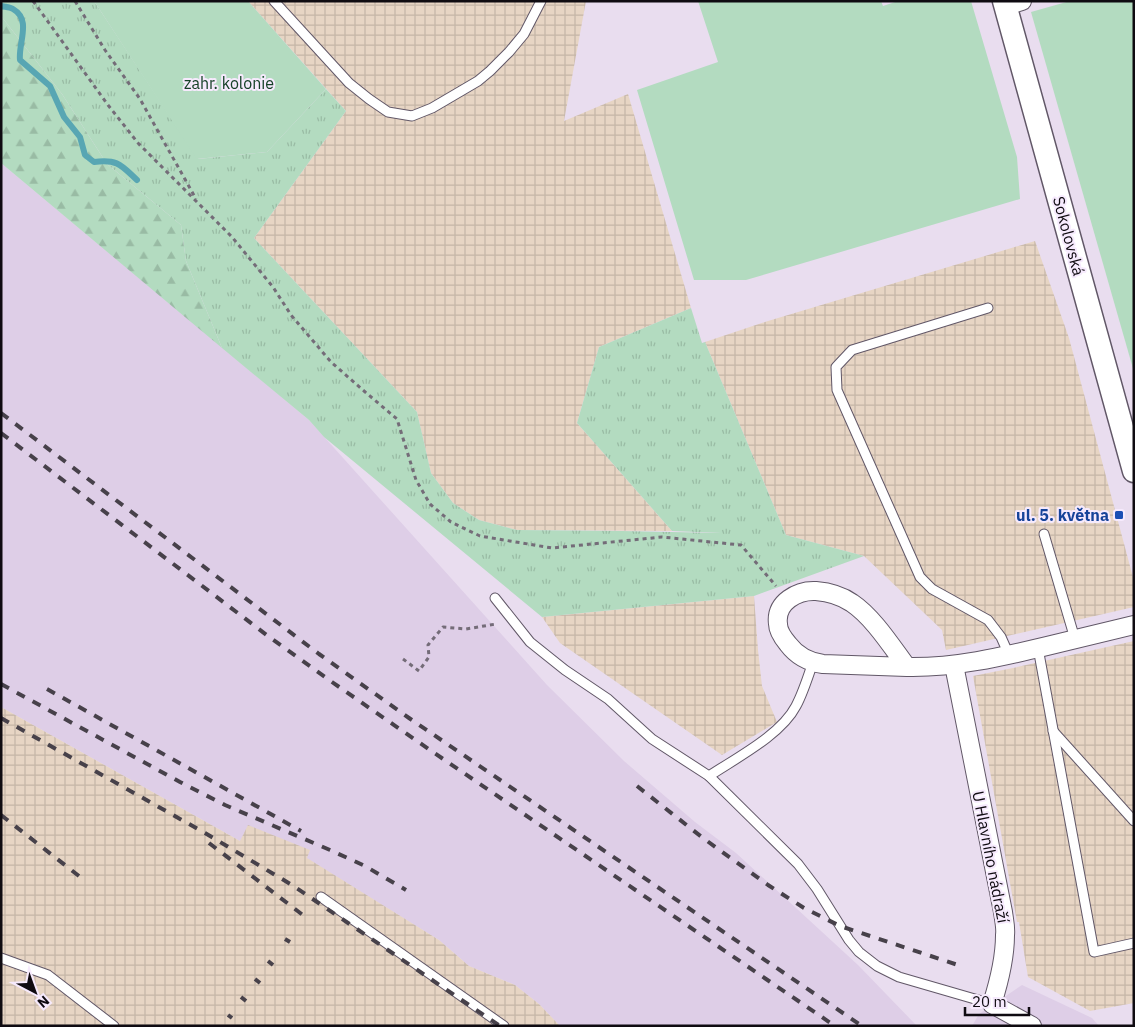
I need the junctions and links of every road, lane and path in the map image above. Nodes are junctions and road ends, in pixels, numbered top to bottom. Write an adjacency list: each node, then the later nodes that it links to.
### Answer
1 (75, 1): 6 (path)
2 (274, 1): 3 (lane)
3 (540, 1)
4 (34, 2): 6 (path)
5 (1011, 3): 8 (street, Sokolovská)
6 (198, 202): 11 (path)
7 (988, 308): 16 (lane)
8 (1134, 471)
9 (1044, 534): 13 (lane)
10 (495, 598): 14 (lane)
11 (788, 599): 18 (street); 20 (street)
12 (1134, 625): 13 (street)
13 (1076, 639): 15 (street)
14 (530, 642): 17 (path); 22 (lane)
15 (1038, 648): 16 (street); 21 (lane)
16 (1009, 655): 19 (street)
17 (403, 659)
18 (813, 662): 20 (street); 22 (lane)
19 (954, 665): 20 (street); 27 (street, U Hlavního nádraží)
20 (906, 667)
21 (1053, 730): 23 (lane); 25 (lane)
22 (709, 776): 27 (lane)
23 (1134, 821)
24 (321, 897): 29 (lane)
25 (1134, 943)
26 (1, 958): 28 (lane)
27 (992, 1004): 30 (street)
28 (114, 1026)
29 (504, 1026)
30 (1032, 1026)

